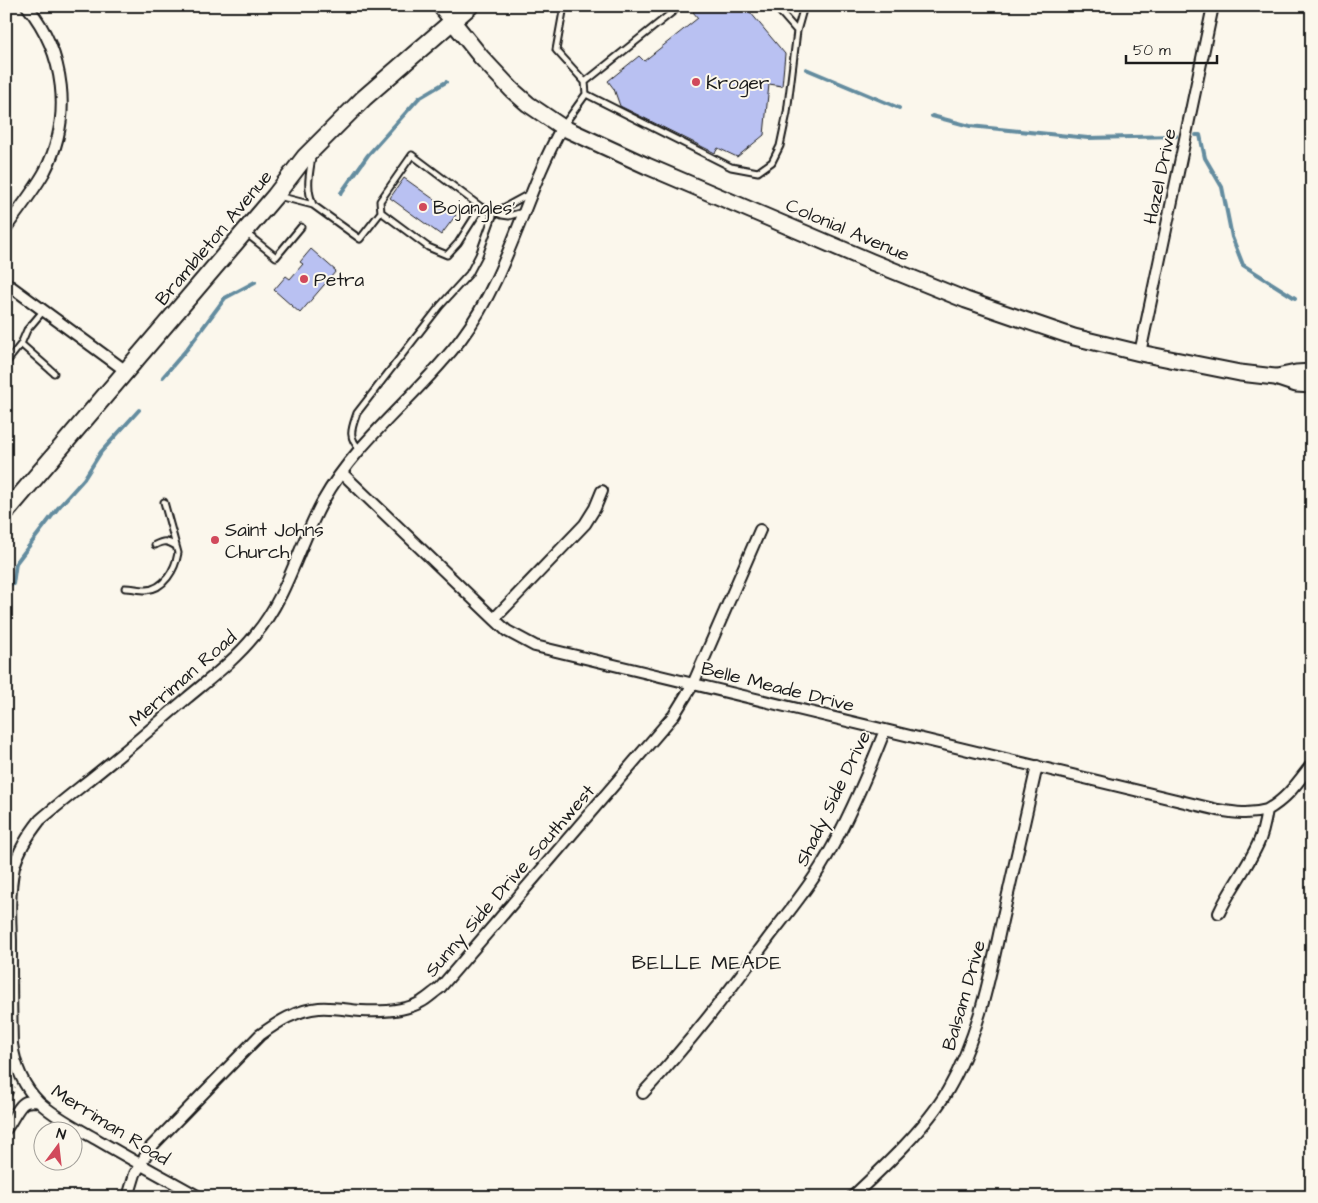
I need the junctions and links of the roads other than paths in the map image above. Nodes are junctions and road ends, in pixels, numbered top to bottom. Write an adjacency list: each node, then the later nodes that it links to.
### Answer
1 (27, 6): 23 (street)
2 (440, 6): 9 (street)
3 (470, 6): 9 (main road, Brambleton Avenue)
4 (564, 6): 11 (lane)
5 (680, 6): 11 (lane)
6 (775, 6): 10 (lane)
7 (804, 6): 10 (lane)
8 (1213, 6): 28 (street, Hazel Drive)
9 (452, 22): 13 (main road, Colonial Avenue); 14 (main road, Brambleton Avenue)
10 (797, 31): 12 (lane)
11 (585, 82): 12 (lane)
12 (586, 94): 13 (lane)
13 (562, 127): 15 (street, Merriman Road); 28 (main road, Colonial Avenue)
14 (314, 147): 16 (main road, Brambleton Avenue); 17 (lane)
15 (531, 193): 20 (street, Merriman Road); 21 (lane)
16 (275, 196): 17 (lane); 24 (main road, Brambleton Avenue)
17 (313, 205): 19 (lane)
18 (481, 207): 19 (lane); 19 (lane); 21 (lane)
19 (381, 212)
20 (523, 212): 21 (lane); 35 (street, Merriman Road)
21 (494, 213): 35 (lane)
22 (301, 227): 24 (lane)
23 (6, 228)
24 (244, 232): 30 (main road, Brambleton Avenue)
25 (6, 282): 26 (street)
26 (44, 310): 27 (lane); 30 (street)
27 (21, 344): 29 (lane); 32 (lane)
28 (1140, 353): 33 (main road, Colonial Avenue)
29 (7, 361)
30 (126, 371): 39 (main road, Brambleton Avenue)
31 (1312, 372): 33 (main road, Colonial Avenue)
32 (54, 373)
33 (1275, 377): 34 (main road, Colonial Avenue)
34 (1312, 385)
35 (360, 450): 36 (street, Merriman Road)
36 (342, 473): 44 (street, Belle Meade Drive); 52 (street, Merriman Road)
37 (602, 491): 44 (street)
38 (164, 502): 42 (lane)
39 (6, 512)
40 (760, 530): 45 (street, Sunny Side Drive Southwest)
41 (155, 545): 42 (lane)
42 (176, 546): 43 (lane)
43 (125, 588)
44 (494, 619): 45 (street, Belle Meade Drive)
45 (693, 684): 46 (street, Belle Meade Drive); 54 (street, Sunny Side Drive Southwest)
46 (885, 730): 48 (street, Belle Meade Drive); 51 (street, Shady Side Drive)
47 (1312, 764): 49 (street)
48 (1037, 766): 49 (street, Belle Meade Drive); 57 (street, Balsam Drive)
49 (1267, 810): 50 (street)
50 (1219, 913)
51 (643, 1093)
52 (38, 1101): 53 (street); 54 (street, Merriman Road)
53 (6, 1129)
54 (140, 1164): 55 (street, Sunny Side Drive Southwest); 56 (street, Merriman Road)
55 (128, 1197)
56 (199, 1197)
57 (852, 1197)

